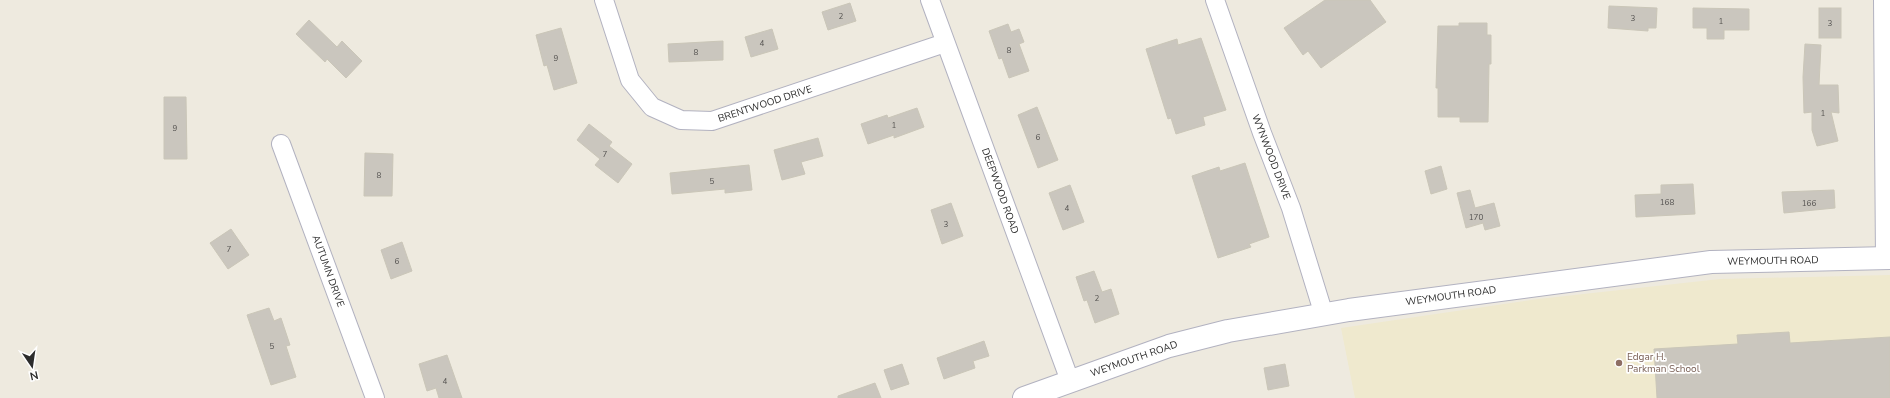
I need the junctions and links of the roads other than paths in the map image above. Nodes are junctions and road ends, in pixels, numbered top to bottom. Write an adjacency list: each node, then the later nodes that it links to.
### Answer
1 (604, 0): 5 (street, BRENTWOOD DRIVE)
2 (930, 0): 5 (street, DEEPWOOD ROAD)
3 (1215, 0): 8 (street, WYNWOOD DRIVE)
4 (1883, 0): 7 (street)
5 (945, 44): 9 (street, DEEPWOOD ROAD)
6 (280, 144): 10 (street, AUTUMN DRIVE)
7 (1887, 258): 8 (street, WEYMOUTH ROAD)
8 (1324, 315): 9 (street, WEYMOUTH ROAD)
9 (1070, 381): 11 (street, WEYMOUTH ROAD)
10 (375, 398)
11 (1024, 398)

